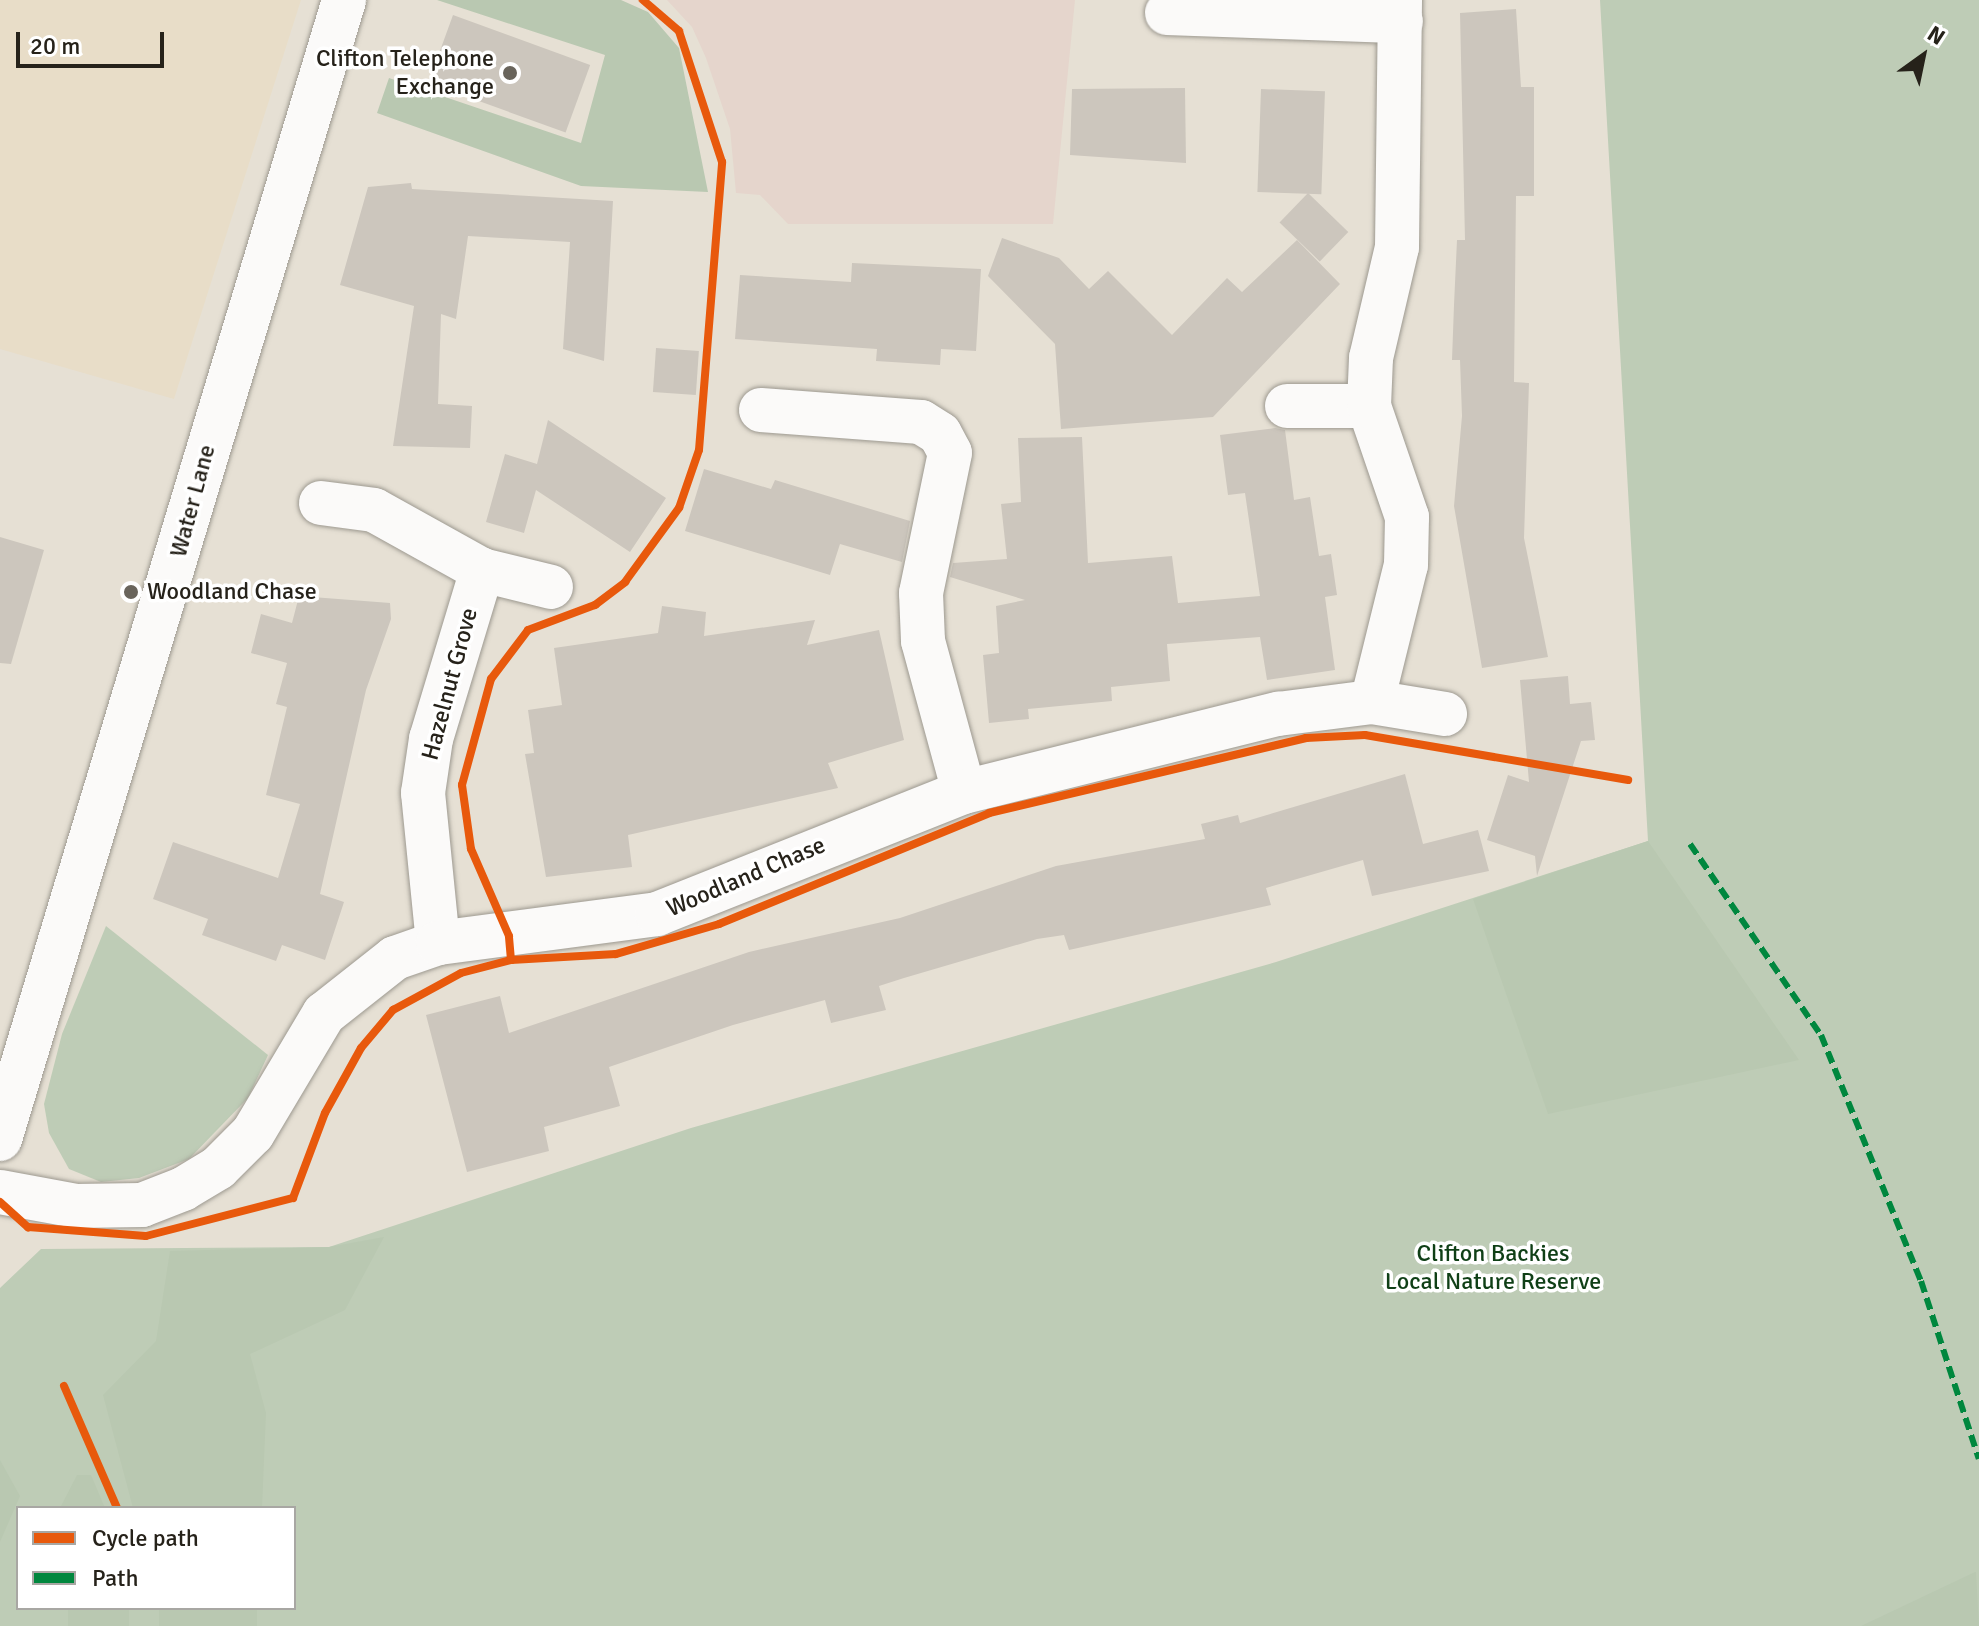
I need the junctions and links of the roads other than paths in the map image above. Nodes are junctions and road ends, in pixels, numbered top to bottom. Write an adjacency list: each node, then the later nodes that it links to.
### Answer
1 (344, 0): 14 (street, Water Lane)
2 (1401, 10): 3 (street); 5 (street)
3 (1167, 13)
4 (1287, 406): 5 (street)
5 (1369, 406): 10 (street)
6 (761, 410): 12 (street)
7 (321, 503): 8 (street)
8 (482, 570): 9 (street); 13 (street, Hazelnut Grove)
9 (551, 587)
10 (1372, 702): 11 (street, Woodland Chase); 12 (street, Woodland Chase)
11 (1445, 714)
12 (964, 792): 13 (street, Woodland Chase)
13 (438, 943): 15 (street, Woodland Chase)
14 (0, 1139)
15 (0, 1192)

